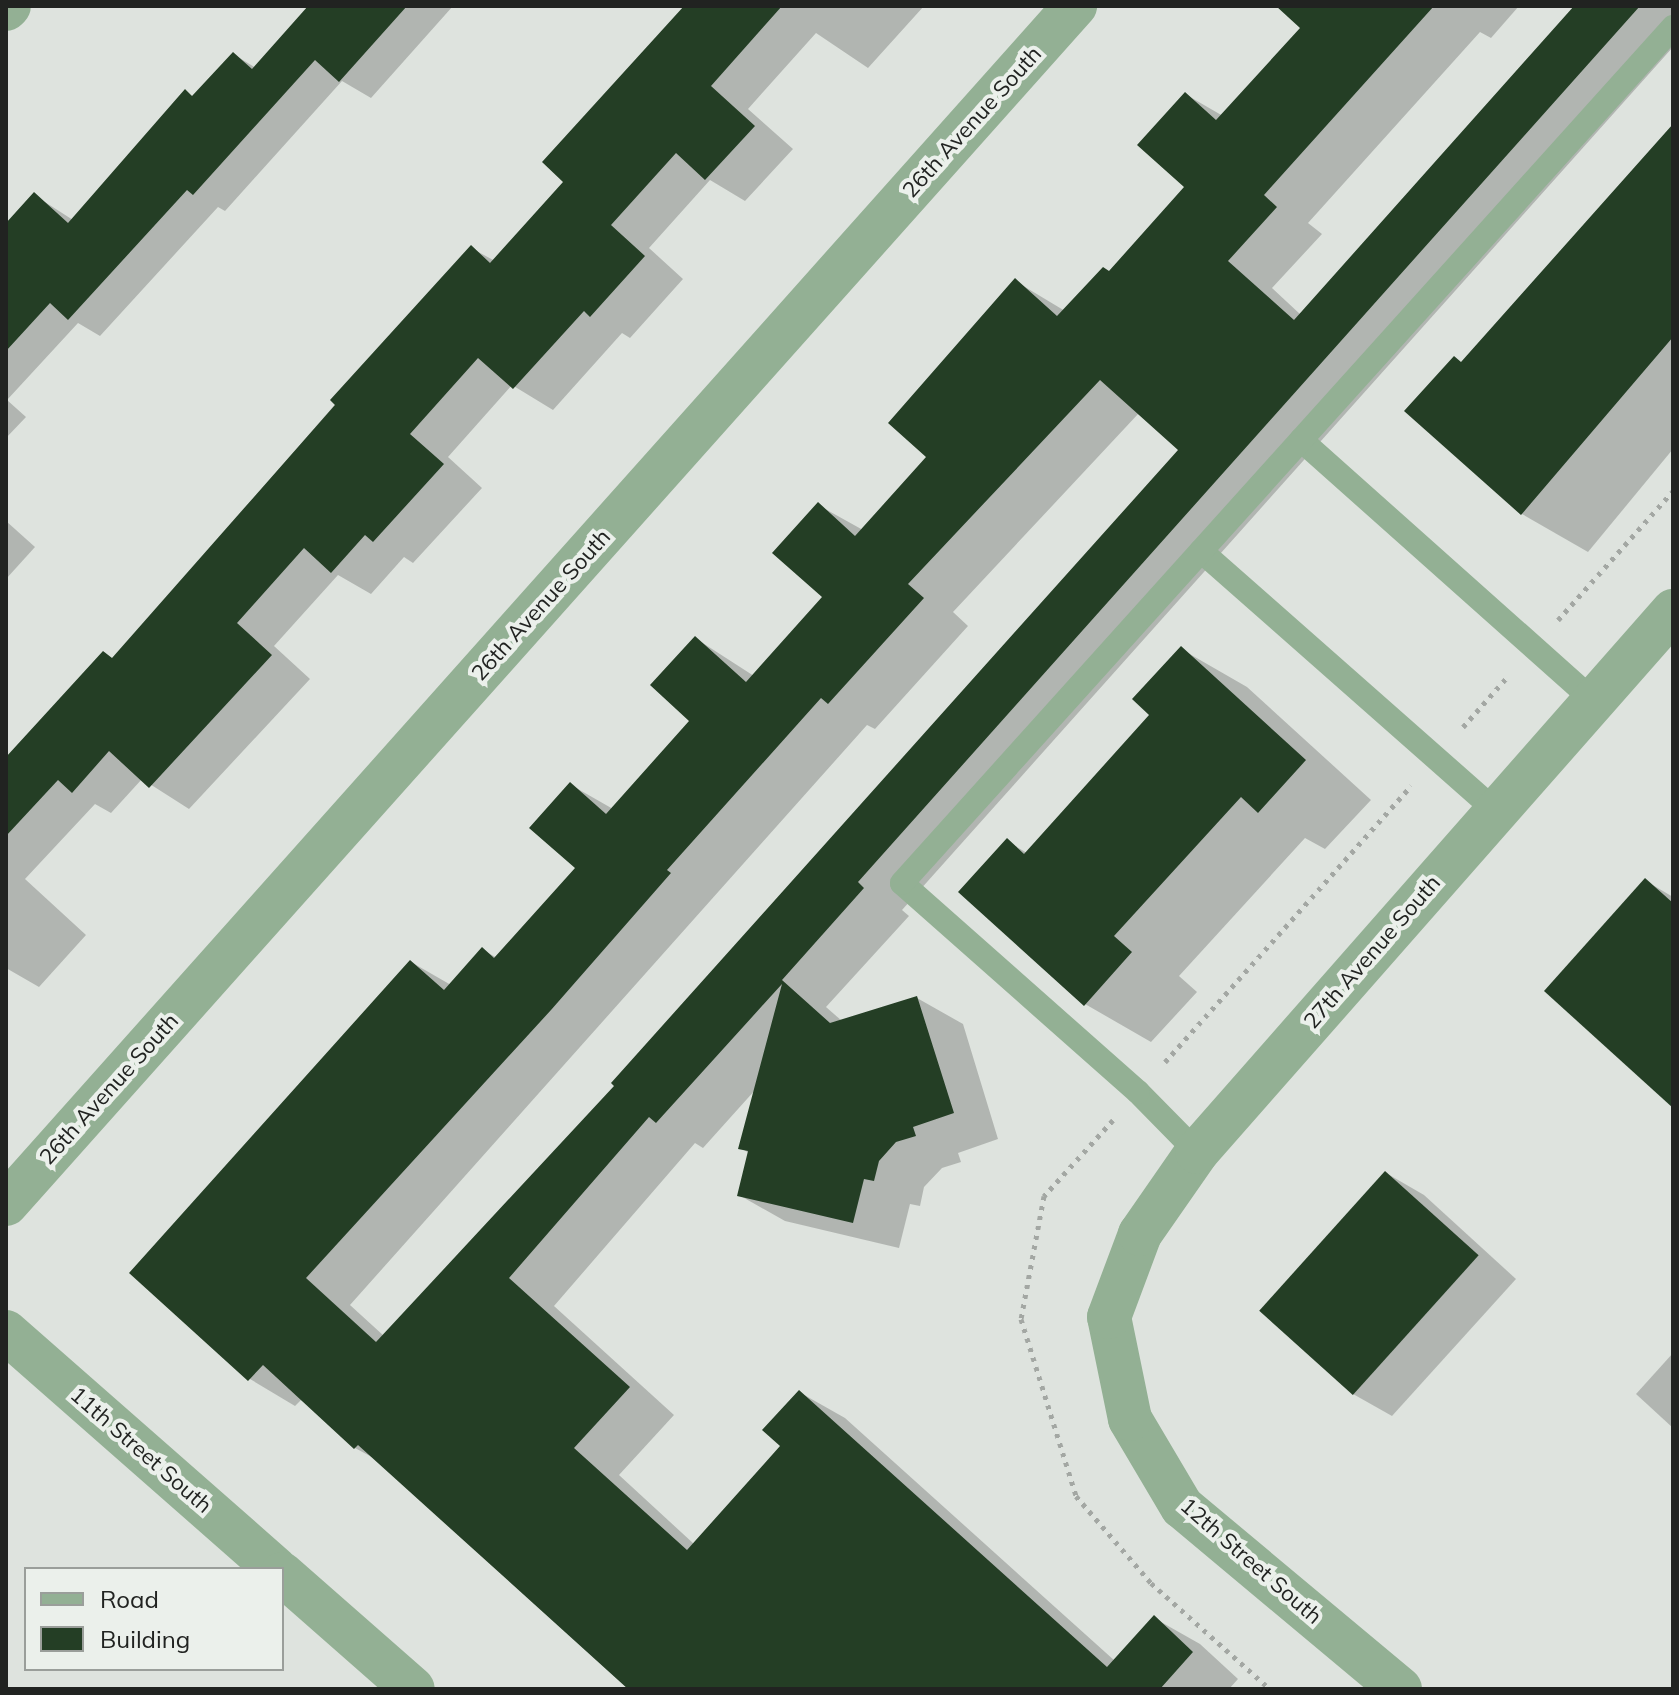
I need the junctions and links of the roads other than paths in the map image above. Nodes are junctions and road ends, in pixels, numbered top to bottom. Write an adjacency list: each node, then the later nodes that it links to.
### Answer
1 (1075, 6): 9 (street, 26th Avenue South)
2 (1673, 27): 3 (lane)
3 (1301, 440): 4 (lane); 6 (lane)
4 (1201, 551): 7 (lane); 8 (lane)
5 (1673, 611): 6 (street, 27th Avenue South)
6 (1593, 700): 7 (street, 27th Avenue South)
7 (1496, 811): 8 (street, 27th Avenue South)
8 (1197, 1152): 10 (street, 27th Avenue South)
9 (6, 1204)
10 (1109, 1317): 15 (street, 12th Street South)
11 (6, 1332): 12 (street, 11th Street South)
12 (274, 1567)
13 (284, 1576): 14 (street)
14 (413, 1689)
15 (1400, 1689)

